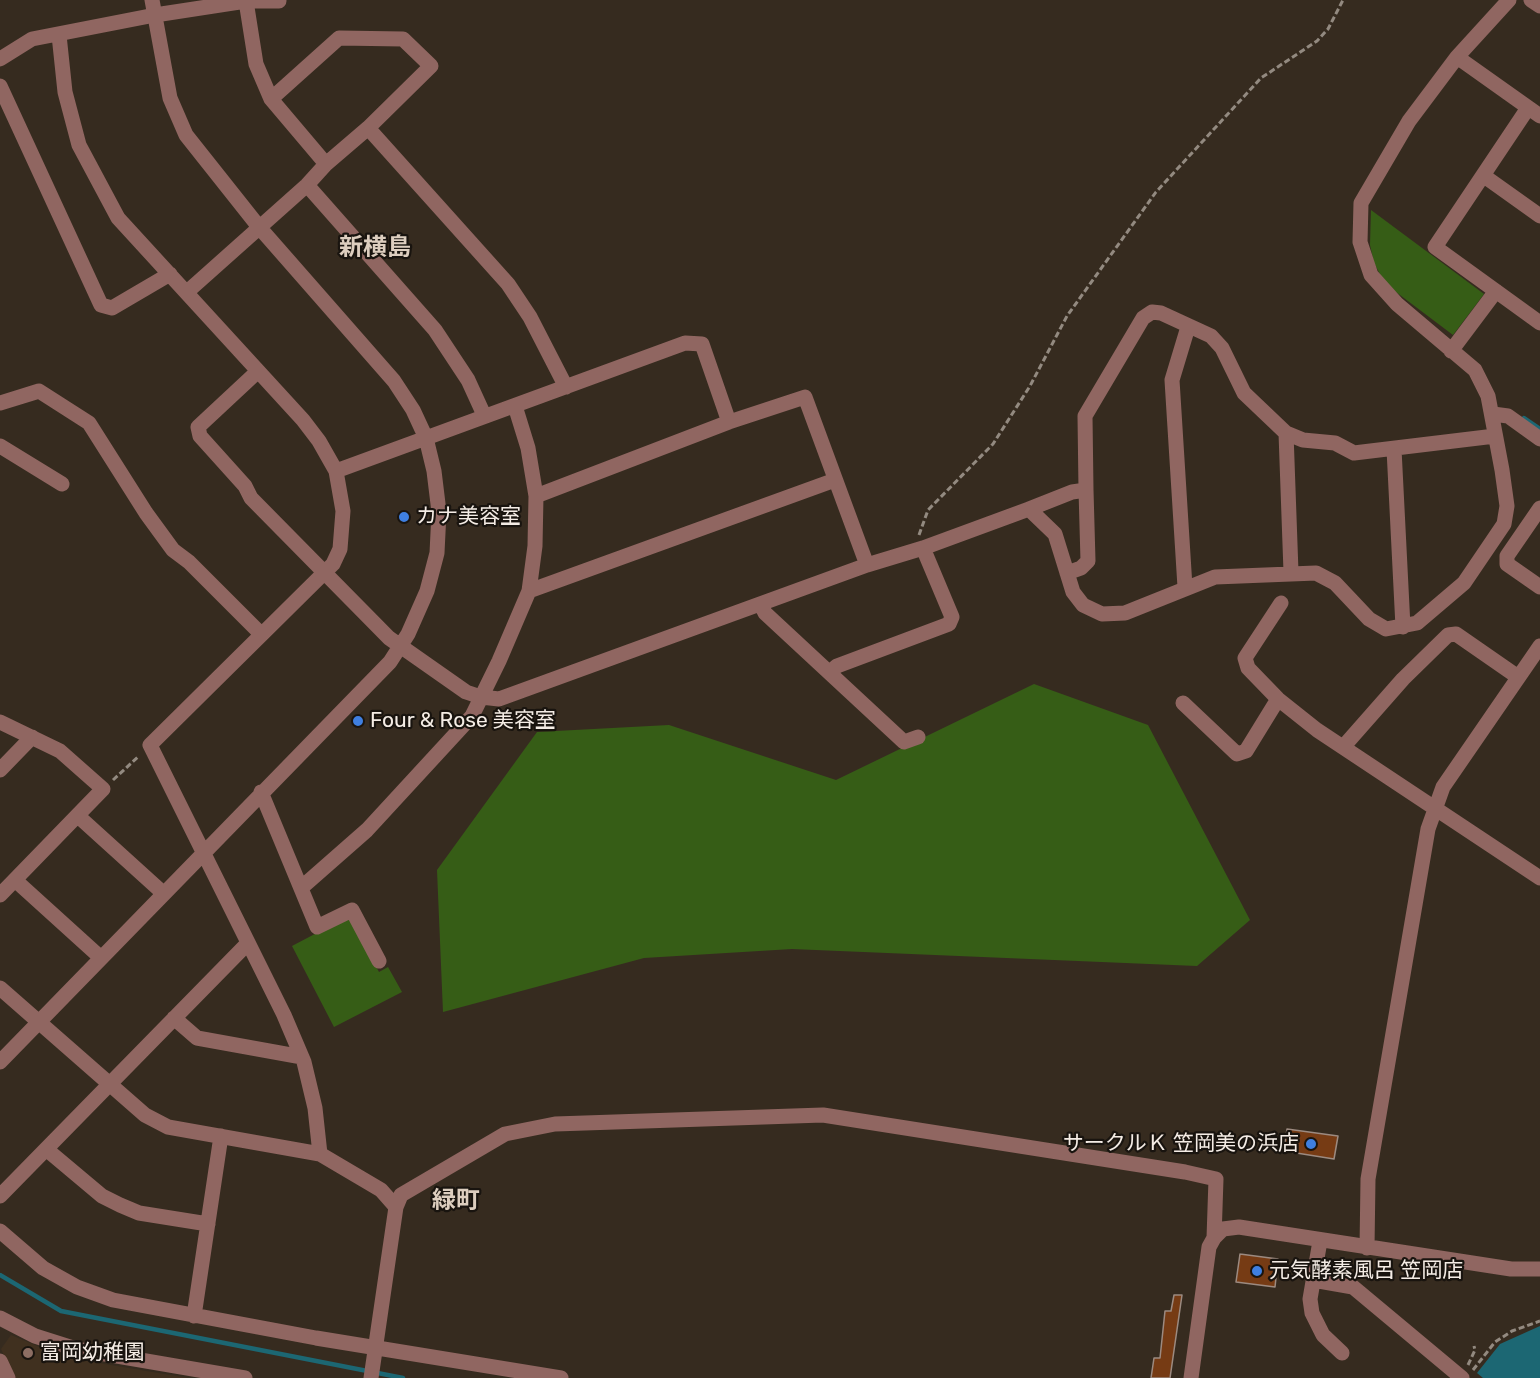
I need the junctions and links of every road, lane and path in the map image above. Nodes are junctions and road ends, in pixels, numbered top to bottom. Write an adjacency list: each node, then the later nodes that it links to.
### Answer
1 (1343, 0): 46 (path)
2 (1509, 0): 9 (street)
3 (1531, 0): 6 (street)
4 (246, 1): 5 (street); 7 (street); 12 (street)
5 (279, 1)
6 (1540, 6)
7 (153, 7): 8 (street); 19 (street)
8 (59, 35): 10 (street); 20 (street)
9 (1457, 57): 13 (street); 25 (street)
10 (0, 59)
11 (0, 86): 20 (street)
12 (271, 99): 14 (street); 15 (street)
13 (1534, 112): 16 (street)
14 (368, 128): 15 (street); 27 (street)
15 (326, 164): 17 (street)
16 (1484, 176): 18 (street); 21 (street)
17 (307, 185): 19 (street); 31 (street)
18 (1540, 216)
19 (258, 227): 22 (street); 35 (street)
20 (170, 274): 22 (street)
21 (1496, 291): 23 (street); 25 (street)
22 (187, 292): 26 (street)
23 (1540, 323)
24 (1188, 327): 33 (street); 42 (street); 52 (street)
25 (1451, 351): 30 (street)
26 (257, 372): 39 (street); 49 (street)
27 (566, 387): 29 (street); 32 (street)
28 (0, 403): 57 (street)
29 (515, 406): 31 (street); 43 (street)
30 (1493, 414): 34 (street); 36 (street)
31 (484, 415): 35 (street)
32 (729, 422): 40 (street); 43 (street)
33 (1286, 433): 38 (street); 48 (street)
34 (1496, 436): 38 (street); 56 (street)
35 (426, 438): 39 (street); 59 (street)
36 (1540, 439)
37 (0, 446): 41 (street)
38 (1394, 449): 56 (street)
39 (336, 471): 49 (street)
40 (835, 480): 47 (street); 53 (street)
41 (62, 484)
42 (1086, 490): 45 (street); 50 (street)
43 (536, 496): 53 (street)
44 (1540, 508): 51 (street)
45 (1029, 509): 46 (street); 50 (street)
46 (923, 548): 47 (street); 60 (street)
47 (867, 565): 55 (street)
48 (1291, 572): 52 (street); 56 (street)
49 (322, 573): 57 (street); 59 (street)
50 (1067, 573): 52 (street)
51 (1540, 587)
52 (1185, 588)
53 (530, 591): 62 (street)
54 (1281, 603): 63 (street)
55 (761, 604): 60 (street); 62 (street)
56 (1403, 627)
57 (261, 634): 68 (street)
58 (1540, 646): 61 (street)
59 (401, 648): 62 (street); 72 (street)
60 (830, 672): 67 (street)
61 (1518, 677): 69 (street); 73 (street)
62 (481, 697): 78 (street)
63 (1278, 699): 64 (street); 69 (street)
64 (1183, 703)
65 (0, 722): 66 (street)
66 (32, 737): 70 (street); 71 (street)
67 (918, 737)
68 (150, 745): 71 (path); 75 (street)
69 (1344, 746): 73 (street)
70 (0, 770)
71 (103, 789): 74 (street)
72 (261, 792): 75 (street); 78 (street)
73 (1435, 806): 76 (street); 98 (street)
74 (78, 816): 77 (street); 79 (street)
75 (203, 853): 79 (street); 80 (street)
76 (1540, 878)
77 (5, 887): 81 (street)
78 (301, 888): 82 (street)
79 (163, 893): 81 (street)
80 (248, 944): 84 (street); 86 (street)
81 (100, 957): 85 (street)
82 (379, 962)
83 (0, 988): 85 (street)
84 (174, 1018): 86 (street); 88 (street)
85 (39, 1023): 87 (street); 88 (street)
86 (302, 1057): 91 (street)
87 (0, 1062)
88 (111, 1083): 89 (street); 90 (street)
89 (221, 1136): 91 (street); 94 (street)
90 (46, 1149): 92 (street); 94 (street)
91 (320, 1154): 93 (street)
92 (0, 1196)
93 (396, 1208): 96 (street); 105 (street)
94 (208, 1224): 101 (street)
95 (0, 1231): 101 (street)
96 (1214, 1238): 97 (street); 113 (street)
97 (1320, 1241): 98 (street); 100 (street)
98 (1367, 1248): 99 (street)
99 (1540, 1269)
100 (1313, 1280): 106 (street); 108 (street)
101 (194, 1316): 105 (street)
102 (0, 1318): 110 (street)
103 (1540, 1321): 108 (path)
104 (1474, 1346): 108 (path)
105 (374, 1352): 111 (street); 112 (street)
106 (1342, 1353)
107 (0, 1361): 109 (street)
108 (1465, 1376)
109 (8, 1378)
110 (245, 1378)
111 (371, 1378)
112 (561, 1378)
113 (1191, 1378)

